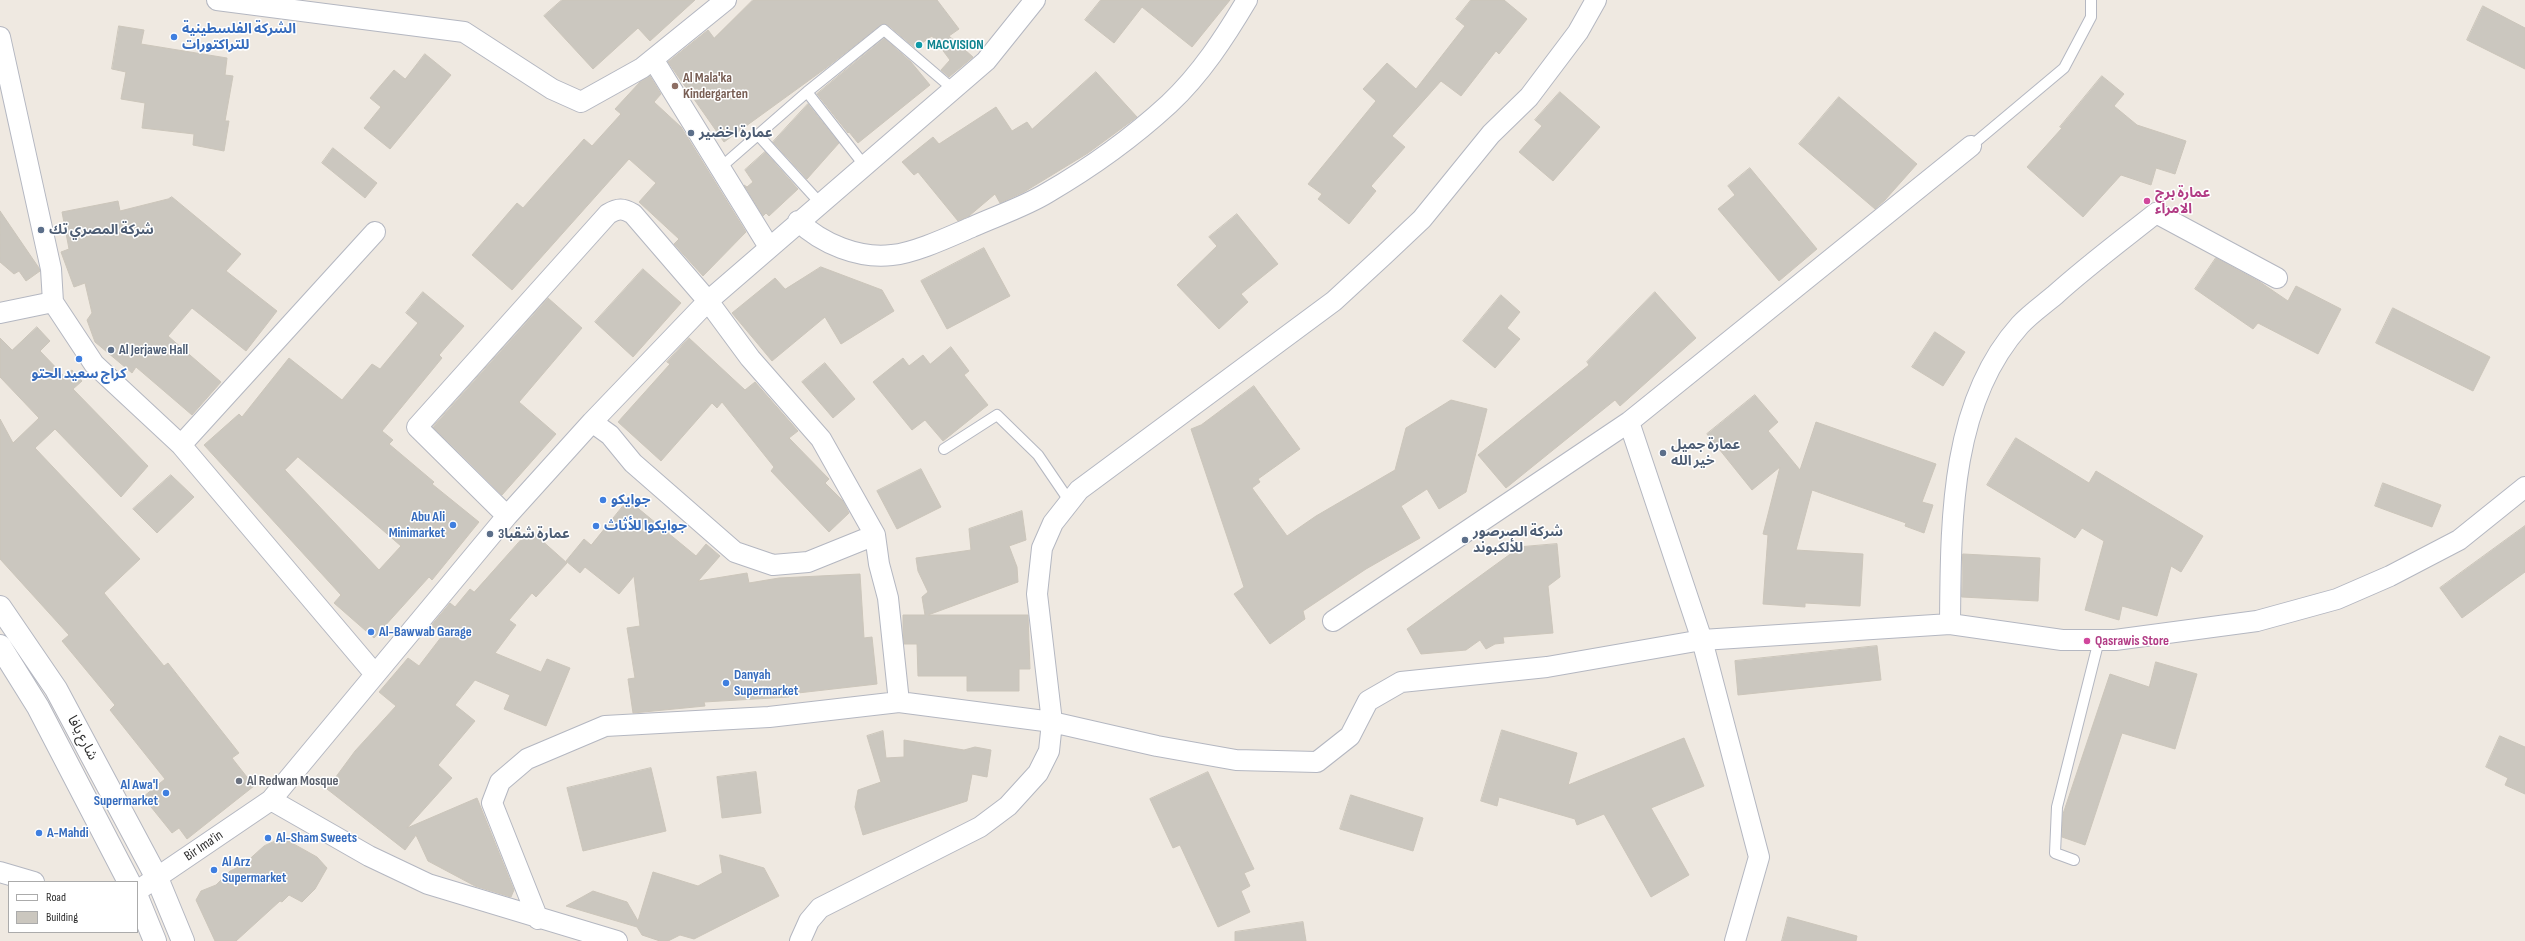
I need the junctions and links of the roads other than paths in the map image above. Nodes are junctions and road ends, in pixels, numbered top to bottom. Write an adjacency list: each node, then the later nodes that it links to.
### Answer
1 (217, 0): 8 (street)
2 (726, 0): 8 (street)
3 (1034, 0): 9 (street, Bir Ima'in)
4 (1247, 0): 16 (street)
5 (1596, 0): 28 (street)
6 (2091, 0): 12 (lane)
7 (0, 37): 21 (street)
8 (653, 59): 14 (street)
9 (953, 90): 10 (lane); 13 (street, Bir Ima'in)
10 (807, 92): 11 (lane); 13 (lane)
11 (758, 135): 14 (lane); 15 (lane)
12 (1971, 146): 24 (street)
13 (864, 165): 15 (street, Bir Ima'in)
14 (720, 168): 18 (street)
15 (820, 203): 16 (street, Bir Ima'in)
16 (798, 221): 18 (street, Bir Ima'in)
17 (375, 232): 25 (street)
18 (769, 247): 20 (street, Bir Ima'in)
19 (2277, 278): 33 (street)
20 (708, 301): 23 (street, Bir Ima'in); 29 (street); 30 (street)
21 (53, 302): 22 (street); 25 (street)
22 (0, 313)
23 (592, 422): 29 (street, Bir Ima'in); 30 (street)
24 (1629, 422): 32 (street); 34 (street)
25 (181, 445): 37 (street)
26 (944, 449): 28 (lane)
27 (2525, 487): 35 (street)
28 (1070, 502): 39 (street)
29 (507, 516): 37 (street, Bir Ima'in)
30 (875, 535): 38 (street)
31 (0, 607): 43 (main road, شارع يافا)
32 (1333, 621)
33 (1950, 624): 34 (street); 35 (street)
34 (1702, 640): 39 (street); 53 (street)
35 (2099, 640): 41 (lane)
36 (0, 646): 45 (main road, شارع يافا)
37 (374, 673): 40 (street, Bir Ima'in)
38 (899, 702): 39 (street); 48 (street)
39 (1052, 722): 52 (street)
40 (271, 800): 43 (street, Bir Ima'in); 48 (street)
41 (2074, 860)
42 (0, 872): 44 (street)
43 (157, 878): 46 (street, Bir Ima'in); 50 (main road, شارع يافا)
44 (31, 881)
45 (128, 881)
46 (138, 890)
47 (138, 899): 49 (main road)
48 (538, 919): 51 (street)
49 (155, 941)
50 (183, 941)
51 (617, 941)
52 (800, 941)
53 (1735, 941)

